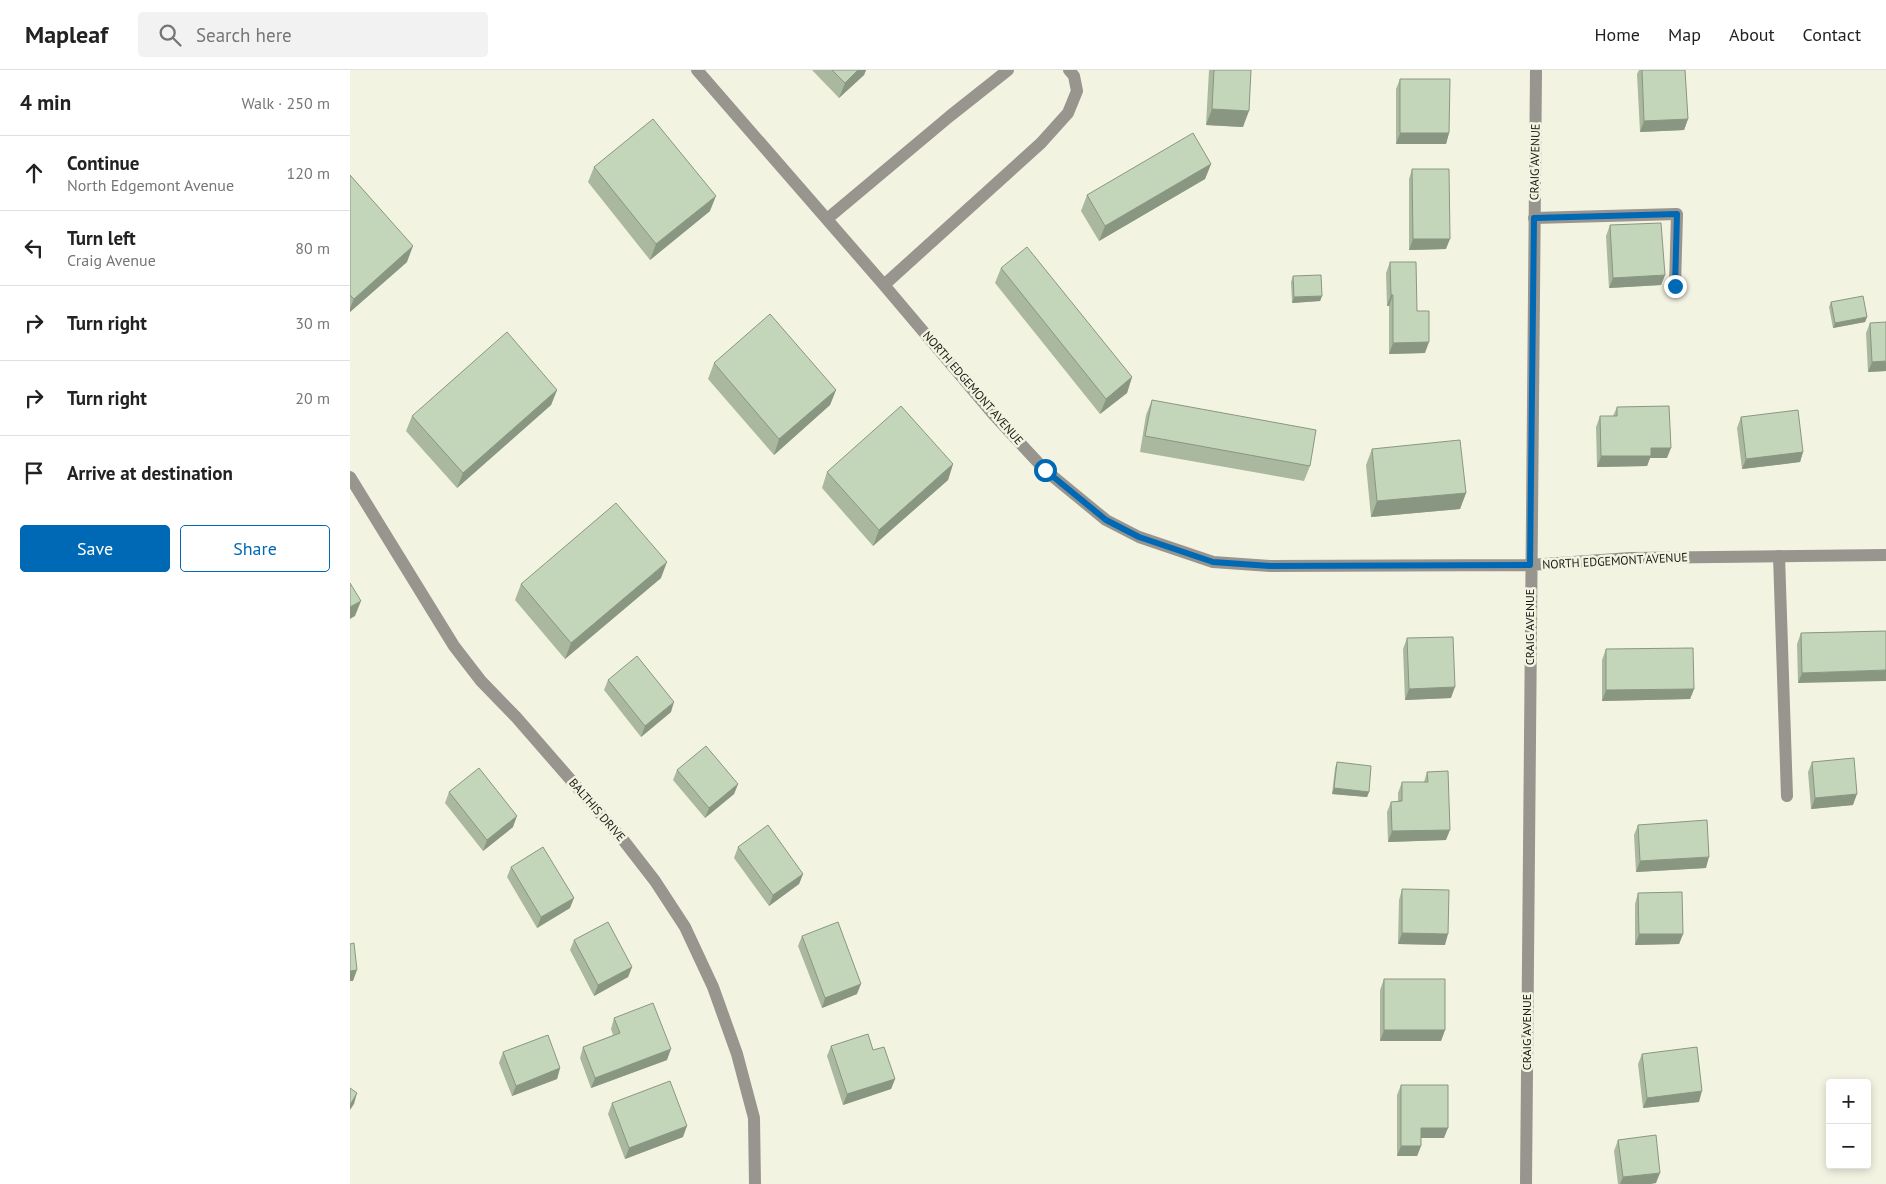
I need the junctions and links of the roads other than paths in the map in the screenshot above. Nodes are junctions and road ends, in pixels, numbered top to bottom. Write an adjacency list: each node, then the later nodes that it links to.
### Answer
1 (697, 70): 6 (street, NORTH EDGEMONT AVENUE)
2 (1008, 70): 6 (street)
3 (1069, 70): 7 (street)
4 (1536, 70): 5 (street, CRAIG AVENUE)
5 (1534, 218): 8 (street); 12 (street, CRAIG AVENUE)
6 (827, 219): 7 (street, NORTH EDGEMONT AVENUE)
7 (884, 285): 12 (street, NORTH EDGEMONT AVENUE)
8 (1675, 286)
9 (350, 477): 14 (street, BALTHIS DRIVE)
10 (1886, 555): 11 (street, NORTH EDGEMONT AVENUE)
11 (1779, 556): 12 (street, NORTH EDGEMONT AVENUE); 13 (street)
12 (1530, 565): 15 (street, CRAIG AVENUE)
13 (1787, 796)
14 (755, 1184)
15 (1526, 1184)

